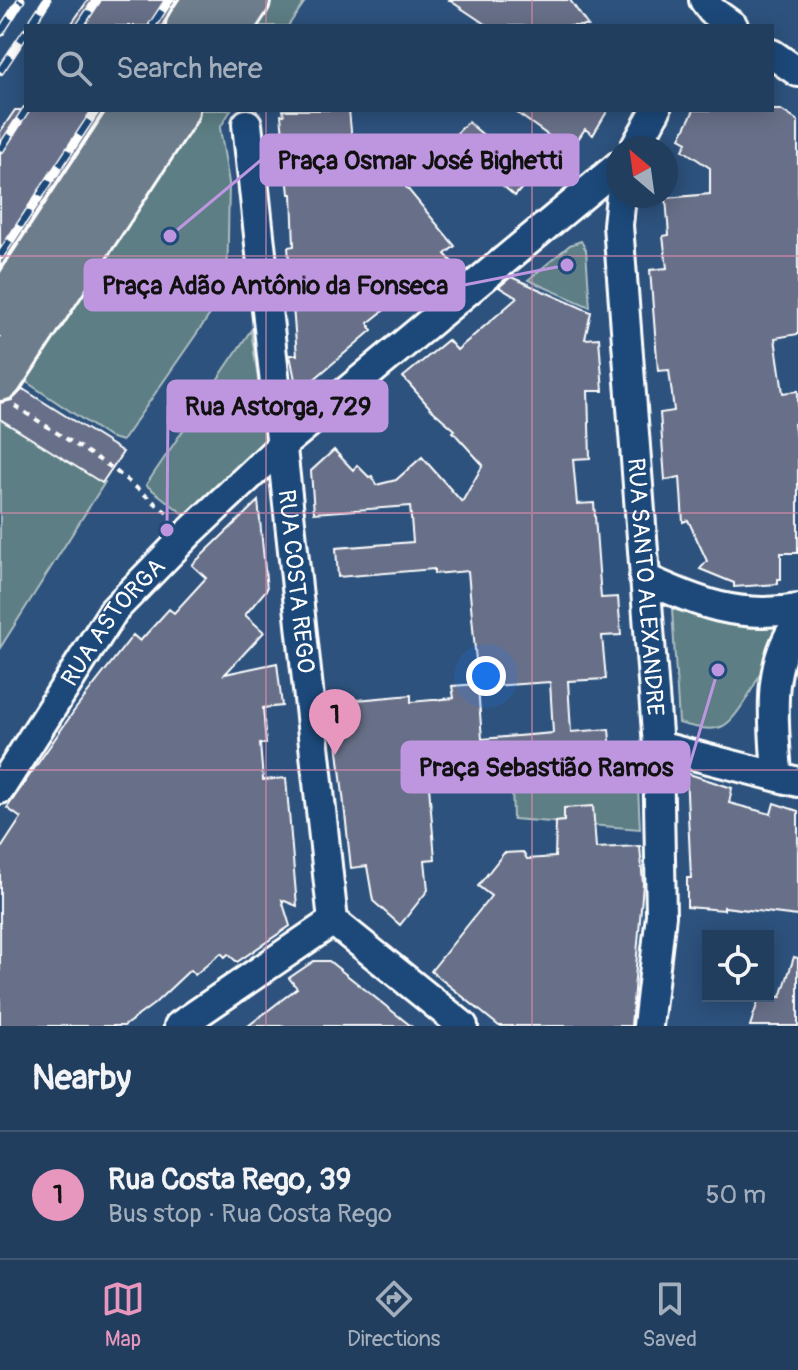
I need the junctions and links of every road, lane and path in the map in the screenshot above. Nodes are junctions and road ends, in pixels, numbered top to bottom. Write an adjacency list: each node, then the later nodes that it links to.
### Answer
1 (206, 0): 3 (highway)
2 (247, 0): 4 (highway)
3 (190, 24)
4 (231, 24)
5 (774, 55): 6 (street)
6 (798, 72)
7 (133, 112): 14 (highway)
8 (175, 112): 15 (highway)
9 (655, 112): 11 (street)
10 (247, 124): 16 (street, RUA COSTA REGO)
11 (642, 136)
12 (606, 176): 16 (street, RUA ASTORGA)
13 (620, 208): 18 (street, RUA SANTO ALEXANDRE)
14 (0, 314)
15 (6, 391): 17 (path)
16 (281, 446): 17 (street, RUA ASTORGA); 24 (street, RUA COSTA REGO)
17 (190, 532): 23 (street, RUA ASTORGA)
18 (644, 578): 19 (street); 21 (street, RUA SANTO ALEXANDRE)
19 (798, 609)
20 (798, 622): 22 (street)
21 (658, 746): 22 (street); 27 (street, RUA SANTO ALEXANDRE)
22 (787, 778)
23 (0, 789)
24 (333, 921): 25 (street); 26 (street)
25 (179, 1026)
26 (463, 1026)
27 (648, 1026)

